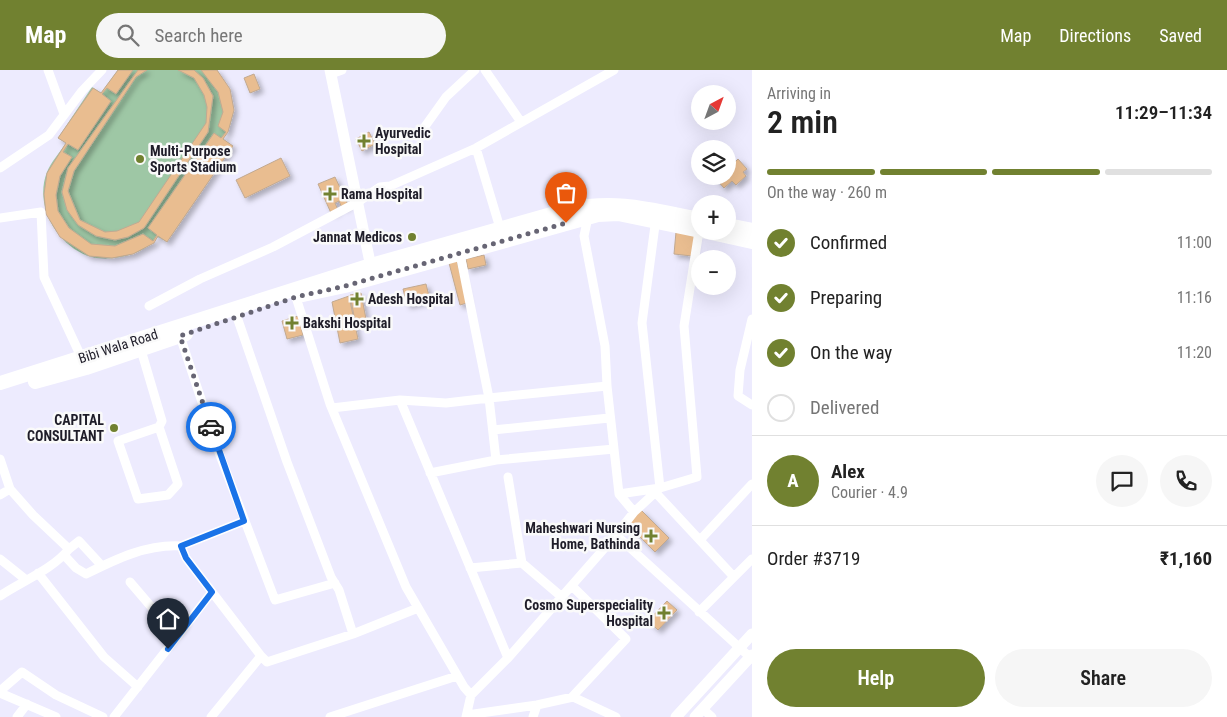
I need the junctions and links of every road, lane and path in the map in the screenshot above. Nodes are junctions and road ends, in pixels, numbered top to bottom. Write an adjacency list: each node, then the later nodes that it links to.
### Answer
1 (48, 70): 8 (street)
2 (102, 70): 8 (street)
3 (475, 70): 7 (street)
4 (486, 70): 9 (street)
5 (614, 70): 9 (street)
6 (334, 71): 13 (main road)
7 (466, 73): 10 (street)
8 (64, 114): 12 (street)
9 (521, 122): 11 (street)
10 (421, 132)
11 (476, 148): 13 (street); 19 (street)
12 (0, 168)
13 (358, 202): 25 (main road); 27 (street)
14 (657, 216): 15 (highway); 17 (highway, Bibi Wala Road); 19 (highway, Bibi Wala Road); 50 (street)
15 (588, 217): 24 (highway); 34 (street)
16 (0, 218): 32 (street)
17 (691, 225)
18 (736, 227): 20 (highway)
19 (500, 228): 25 (highway, Bibi Wala Road)
20 (752, 230)
21 (736, 238): 23 (highway, Bibi Wala Road)
22 (698, 240): 50 (street)
23 (752, 242)
24 (460, 254): 25 (highway); 36 (street)
25 (372, 272): 26 (highway, Bibi Wala Road)
26 (295, 294): 28 (highway); 32 (highway, Bibi Wala Road); 39 (street)
27 (149, 306)
28 (237, 317): 30 (highway); 68 (street)
29 (752, 319): 38 (street)
30 (180, 336): 31 (highway); 54 (street)
31 (141, 350): 32 (highway); 41 (street)
32 (84, 363): 33 (highway, Bibi Wala Road); 35 (highway)
33 (0, 383)
34 (607, 386): 36 (street); 40 (street)
35 (0, 391)
36 (489, 398): 37 (street); 42 (street)
37 (400, 400): 39 (street); 46 (street)
38 (752, 405)
39 (332, 408): 73 (street)
40 (610, 418): 42 (street); 43 (street)
41 (160, 427): 41 (street)
42 (493, 430): 45 (street)
43 (614, 449): 45 (street); 51 (street)
44 (0, 459): 49 (street)
45 (496, 460): 46 (street)
46 (430, 473): 63 (street)
47 (508, 477): 61 (street)
48 (752, 484): 56 (street)
49 (10, 489): 52 (street); 58 (street)
50 (658, 491): 51 (street); 53 (street); 56 (street)
51 (619, 494): 53 (street)
52 (0, 495)
53 (634, 512): 55 (street)
54 (244, 521): 57 (street); 68 (street)
55 (616, 535): 69 (street); 74 (street)
56 (700, 540): 65 (street)
57 (181, 546): 62 (street); 70 (street)
58 (67, 552): 62 (street); 62 (street); 64 (street)
59 (0, 559): 66 (street)
60 (752, 559): 65 (street)
61 (522, 563): 63 (street); 72 (street)
62 (102, 566)
63 (470, 568): 81 (street)
64 (38, 573): 66 (street); 83 (street)
65 (734, 577): 74 (street)
66 (25, 579): 71 (street)
67 (130, 582): 77 (street)
68 (335, 583): 75 (street)
69 (573, 587): 72 (street); 86 (street)
70 (212, 592): 77 (street); 79 (street)
71 (0, 596)
72 (563, 598): 81 (street)
73 (418, 608): 75 (street); 82 (street)
74 (699, 612): 78 (street)
75 (353, 634): 79 (street)
76 (752, 634): 78 (main road)
77 (178, 637): 83 (street)
78 (739, 648): 80 (street); 101 (main road)
79 (261, 656): 97 (street)
80 (751, 657): 89 (main road)
81 (508, 658): 85 (street)
82 (457, 676): 85 (street); 91 (street)
83 (138, 687): 96 (street)
84 (0, 692): 87 (street); 95 (street)
85 (471, 696): 92 (street)
86 (572, 697): 88 (street); 90 (street)
87 (27, 704): 93 (street); 94 (street)
88 (537, 705): 92 (street); 99 (street)
89 (699, 713): 102 (street)
90 (602, 714): 100 (street)
91 (346, 715): 98 (street)
92 (466, 716)
93 (17, 717)
94 (56, 717)
95 (103, 717)
96 (114, 717)
97 (211, 717)
98 (330, 717)
99 (533, 717)
100 (616, 717)
101 (676, 717)
102 (712, 717)

